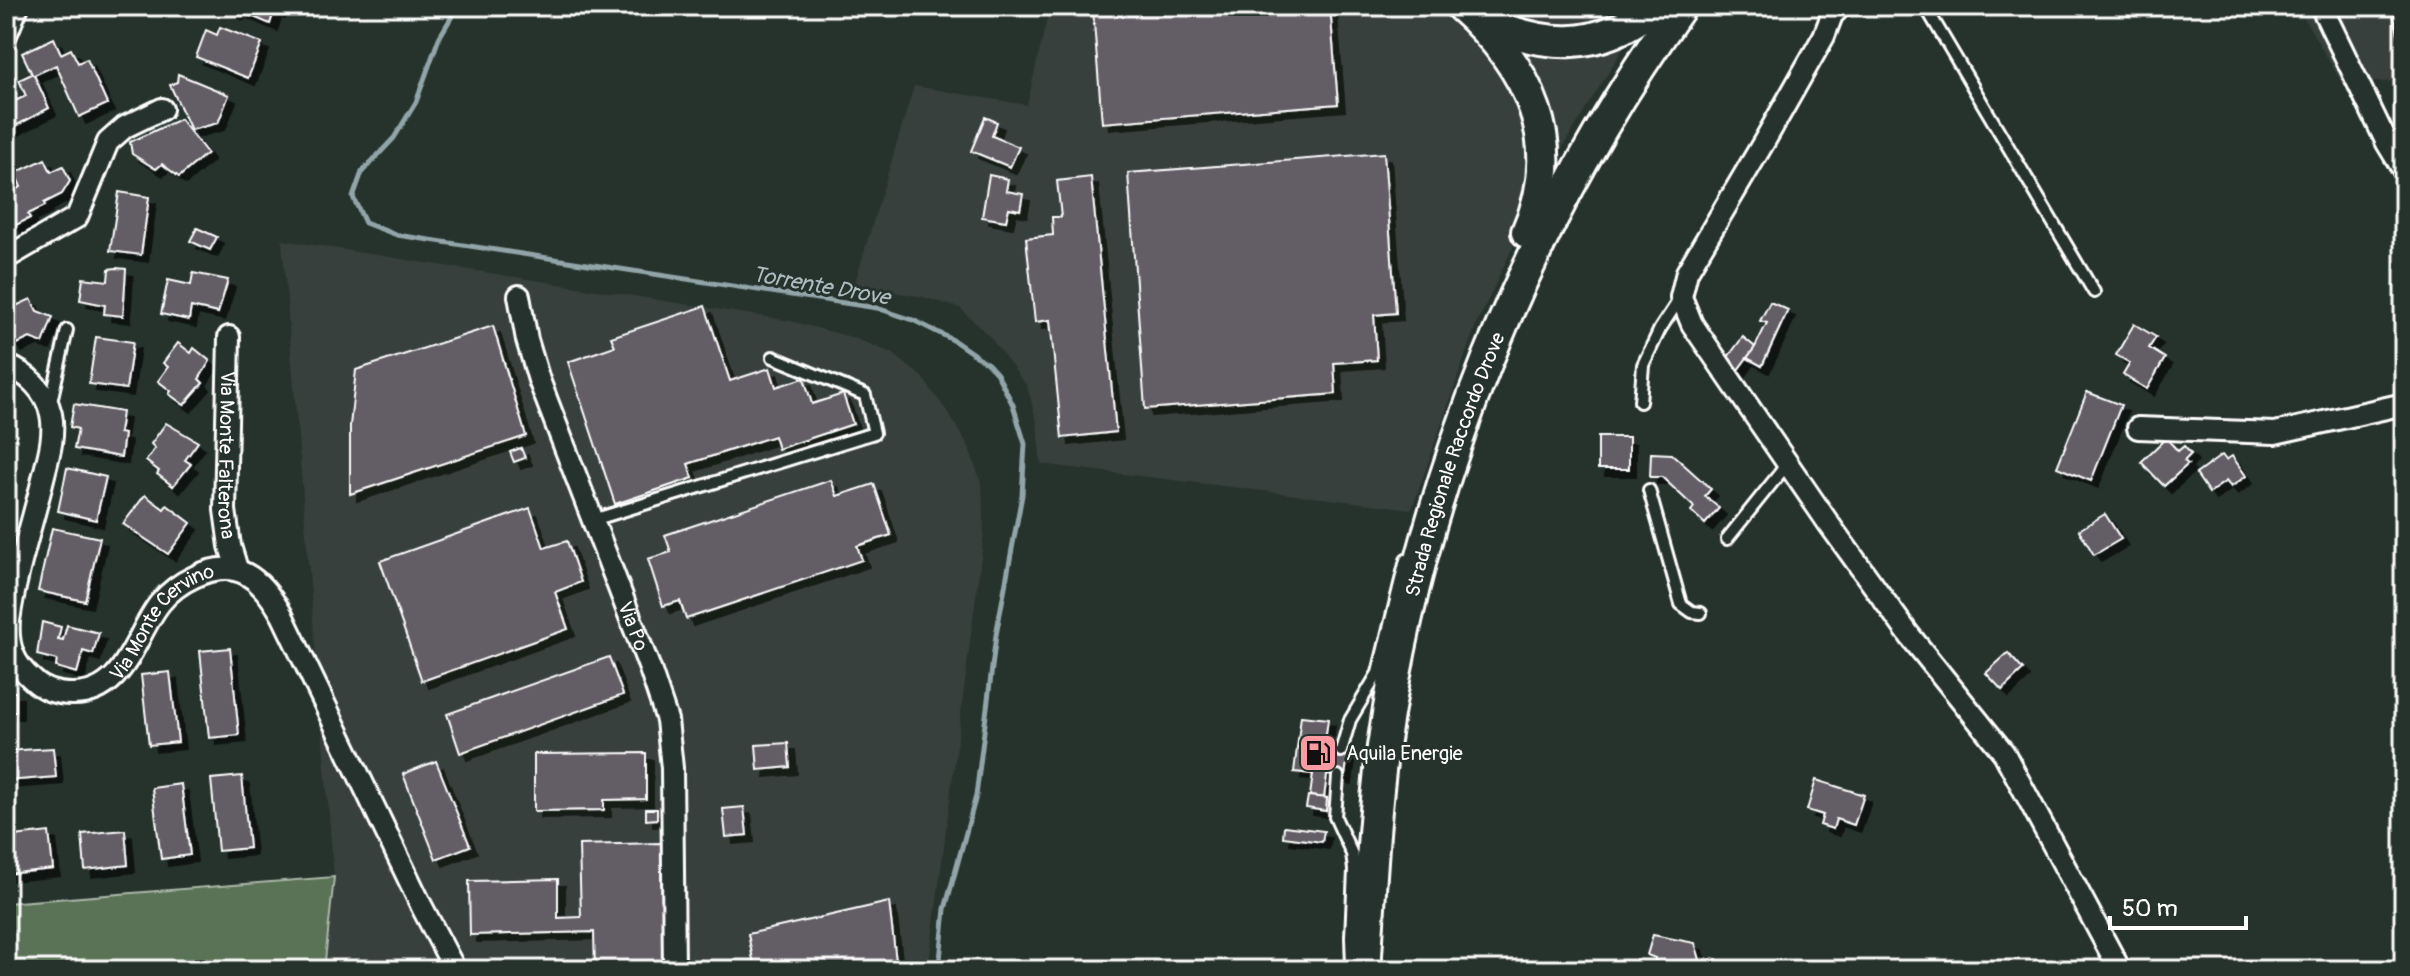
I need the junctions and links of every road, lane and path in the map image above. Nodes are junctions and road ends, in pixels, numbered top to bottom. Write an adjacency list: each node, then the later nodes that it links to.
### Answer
1 (1654, 6): 9 (main road)
2 (1681, 6): 13 (main road, Strada Regionale Raccordo Drove)
3 (1699, 6): 13 (main road)
4 (1841, 6): 11 (street)
5 (1858, 6): 11 (street)
6 (1925, 6): 16 (lane)
7 (2321, 6): 14 (street)
8 (21, 8): 10 (street)
9 (1465, 10): 26 (main road)
10 (6, 35)
11 (1824, 36): 18 (street)
12 (162, 109): 15 (street)
13 (1595, 137): 26 (main road, Strada Regionale Raccordo Drove)
14 (2404, 172)
15 (6, 258)
16 (2094, 292)
17 (519, 296): 31 (street, Via Po)
18 (1681, 297): 23 (lane); 28 (street)
19 (67, 330): 25 (lane)
20 (229, 337): 35 (street, Via Monte Falterona)
21 (773, 357): 31 (lane)
22 (6, 365): 25 (street)
23 (1640, 402)
24 (2404, 404): 27 (street)
25 (49, 408): 35 (street, Via Monte Cervino)
26 (1467, 414): 30 (main road, Strada Regionale Raccordo Drove)
27 (2138, 428)
28 (1788, 463): 33 (lane); 43 (street)
29 (1649, 490): 36 (lane)
30 (1441, 492): 32 (lane); 42 (main road, Strada Regionale Raccordo Drove)
31 (593, 520): 40 (street, Via Po)
32 (1418, 522)
33 (1727, 539)
34 (1409, 546): 37 (lane)
35 (237, 569): 39 (street, Via Monte Cervino)
36 (1701, 613)
37 (1341, 751)
38 (1338, 776): 41 (lane)
39 (455, 970)
40 (674, 970)
41 (1353, 970)
42 (1365, 970)
43 (2120, 970)

